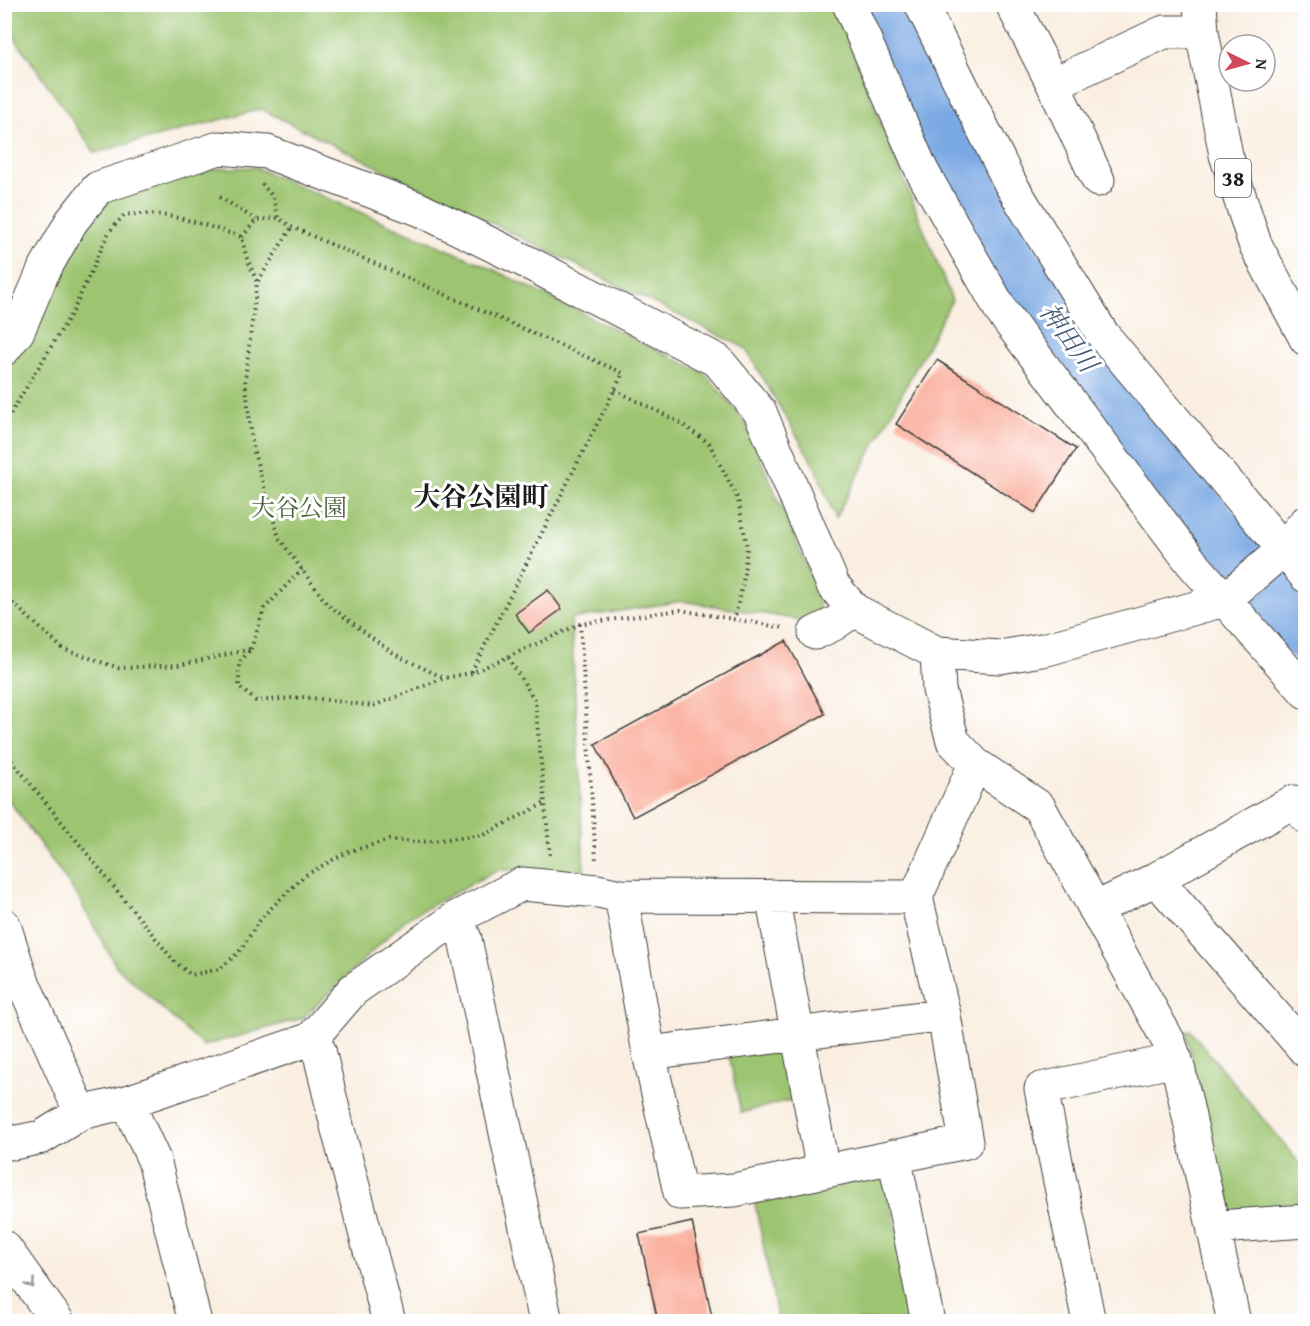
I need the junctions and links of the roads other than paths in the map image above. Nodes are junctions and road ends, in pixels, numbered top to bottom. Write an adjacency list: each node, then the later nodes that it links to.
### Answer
1 (849, 4): 12 (main road)
2 (921, 4): 10 (main road)
3 (1012, 4): 5 (main road)
4 (1201, 18): 5 (main road); 7 (main road, 38)
5 (1053, 84): 6 (main road)
6 (1098, 180)
7 (1305, 339)
8 (4, 350): 13 (main road)
9 (1305, 522): 10 (main road)
10 (1279, 552): 11 (main road); 12 (main road)
11 (1305, 576)
12 (1228, 598): 15 (main road); 16 (main road)
13 (854, 610): 14 (main road); 15 (main road)
14 (815, 633)
15 (937, 653): 17 (main road)
16 (1305, 692)
17 (975, 764): 22 (main road); 23 (main road)
18 (1305, 817): 19 (main road)
19 (1158, 878): 23 (main road); 29 (main road)
20 (609, 893): 21 (main road); 24 (main road); 30 (main road)
21 (772, 896): 22 (main road); 27 (main road)
22 (916, 897): 26 (main road)
23 (1095, 909): 31 (main road)
24 (456, 918): 28 (main road); 43 (main road)
25 (4, 925): 33 (main road)
26 (944, 1015): 27 (main road); 35 (main road)
27 (796, 1034): 30 (main road); 36 (main road)
28 (311, 1039): 32 (main road); 42 (main road)
29 (1305, 1051)
30 (649, 1053): 36 (main road)
31 (1176, 1060): 38 (main road); 45 (main road)
32 (128, 1102): 33 (main road); 41 (main road)
33 (81, 1113): 34 (main road)
34 (4, 1139)
35 (894, 1156): 36 (main road); 44 (main road)
36 (823, 1171)
37 (1305, 1221): 38 (main road)
38 (1214, 1233): 46 (main road)
39 (4, 1247): 40 (main road, one-way to 40)
40 (58, 1322)
41 (195, 1322)
42 (388, 1322)
43 (546, 1322)
44 (928, 1322)
45 (1089, 1322)
46 (1234, 1322)

